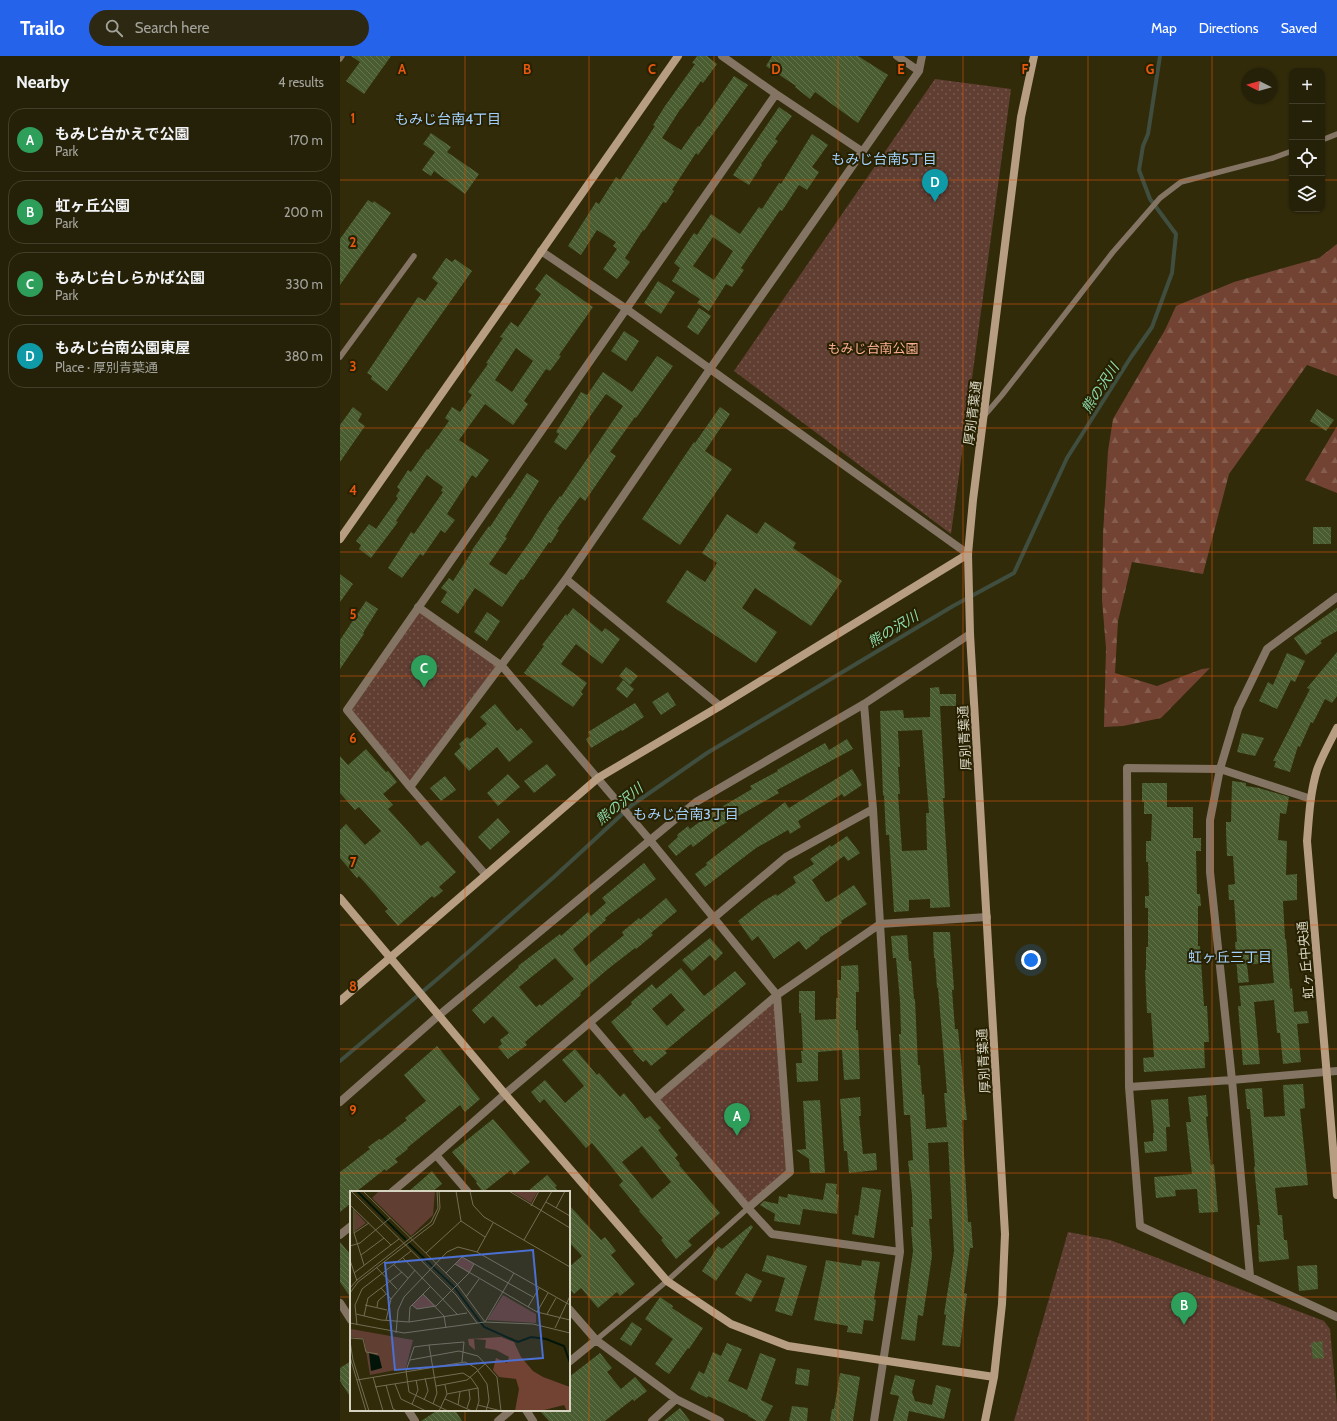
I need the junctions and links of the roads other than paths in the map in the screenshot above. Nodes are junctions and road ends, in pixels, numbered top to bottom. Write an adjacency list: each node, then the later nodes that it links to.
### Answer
1 (342, 56): 7 (lane)
2 (678, 56): 14 (street)
3 (722, 56): 9 (street)
4 (897, 56): 8 (street)
5 (922, 56): 8 (street)
6 (1034, 56): 19 (street, 厚別青葉通)
7 (340, 59)
8 (919, 71): 12 (street)
9 (776, 94): 12 (street); 16 (street)
10 (1337, 134): 11 (lane)
11 (1325, 139)
12 (863, 152): 18 (street)
13 (1289, 152): 19 (lane)
14 (541, 251): 16 (street); 20 (street)
15 (414, 256): 17 (lane)
16 (625, 308): 18 (street); 24 (street)
17 (340, 357)
18 (710, 369): 21 (street); 22 (street)
19 (984, 416): 21 (street, 厚別青葉通)
20 (340, 539)
21 (968, 554): 25 (street, 厚別青葉通); 28 (street)
22 (566, 579): 26 (street); 28 (street)
23 (1337, 597): 30 (street)
24 (418, 607): 26 (street); 32 (street)
25 (970, 634): 27 (street); 39 (street, 厚別青葉通)
26 (502, 666): 31 (street); 32 (street)
27 (864, 704): 34 (street); 35 (street)
28 (720, 706): 31 (street)
29 (1337, 728): 33 (street, 虹ヶ丘中央通)
30 (1220, 769): 33 (street); 48 (street); 49 (street)
31 (598, 778): 35 (street); 36 (street)
32 (410, 787): 36 (street)
33 (1310, 799): 46 (street, 虹ヶ丘中央通)
34 (872, 809): 38 (street); 40 (street)
35 (649, 839): 38 (street); 44 (street)
36 (485, 874): 41 (street)
37 (340, 898): 41 (street)
38 (714, 917): 42 (street); 45 (street)
39 (987, 917): 40 (street); 70 (street, 厚別青葉通)
40 (880, 924): 42 (street); 60 (street)
41 (390, 956): 43 (street); 44 (street)
42 (777, 996): 51 (street); 57 (street)
43 (340, 1001)
44 (438, 1016): 50 (street); 52 (street)
45 (590, 1023): 50 (street); 51 (street)
46 (1326, 1071): 47 (street); 48 (street); 56 (street, 虹ヶ丘中央通)
47 (1337, 1071)
48 (1232, 1080): 49 (street); 61 (street)
49 (1128, 1087): 61 (street)
50 (505, 1094): 53 (street); 62 (street)
51 (655, 1100): 57 (street)
52 (340, 1102)
53 (436, 1155): 54 (street); 55 (street)
54 (393, 1191)
55 (467, 1191)
56 (1337, 1195)
57 (748, 1208): 60 (street); 62 (lane)
58 (350, 1227): 59 (street)
59 (340, 1235)
60 (900, 1252): 68 (street)
61 (1250, 1276): 65 (street)
62 (667, 1281): 67 (lane); 68 (street)
63 (340, 1303): 66 (street)
64 (570, 1310): 67 (street)
65 (1337, 1317)
66 (350, 1318)
67 (596, 1340): 69 (street); 71 (street)
68 (884, 1360): 70 (street); 80 (street)
69 (570, 1361)
70 (994, 1377): 81 (street, 厚別青葉通)
71 (676, 1399): 78 (street); 79 (street)
72 (409, 1411): 75 (street)
73 (510, 1411): 76 (street)
74 (527, 1411): 77 (street)
75 (415, 1421)
76 (498, 1421)
77 (533, 1421)
78 (652, 1421)
79 (720, 1421)
80 (874, 1421)
81 (985, 1421)

